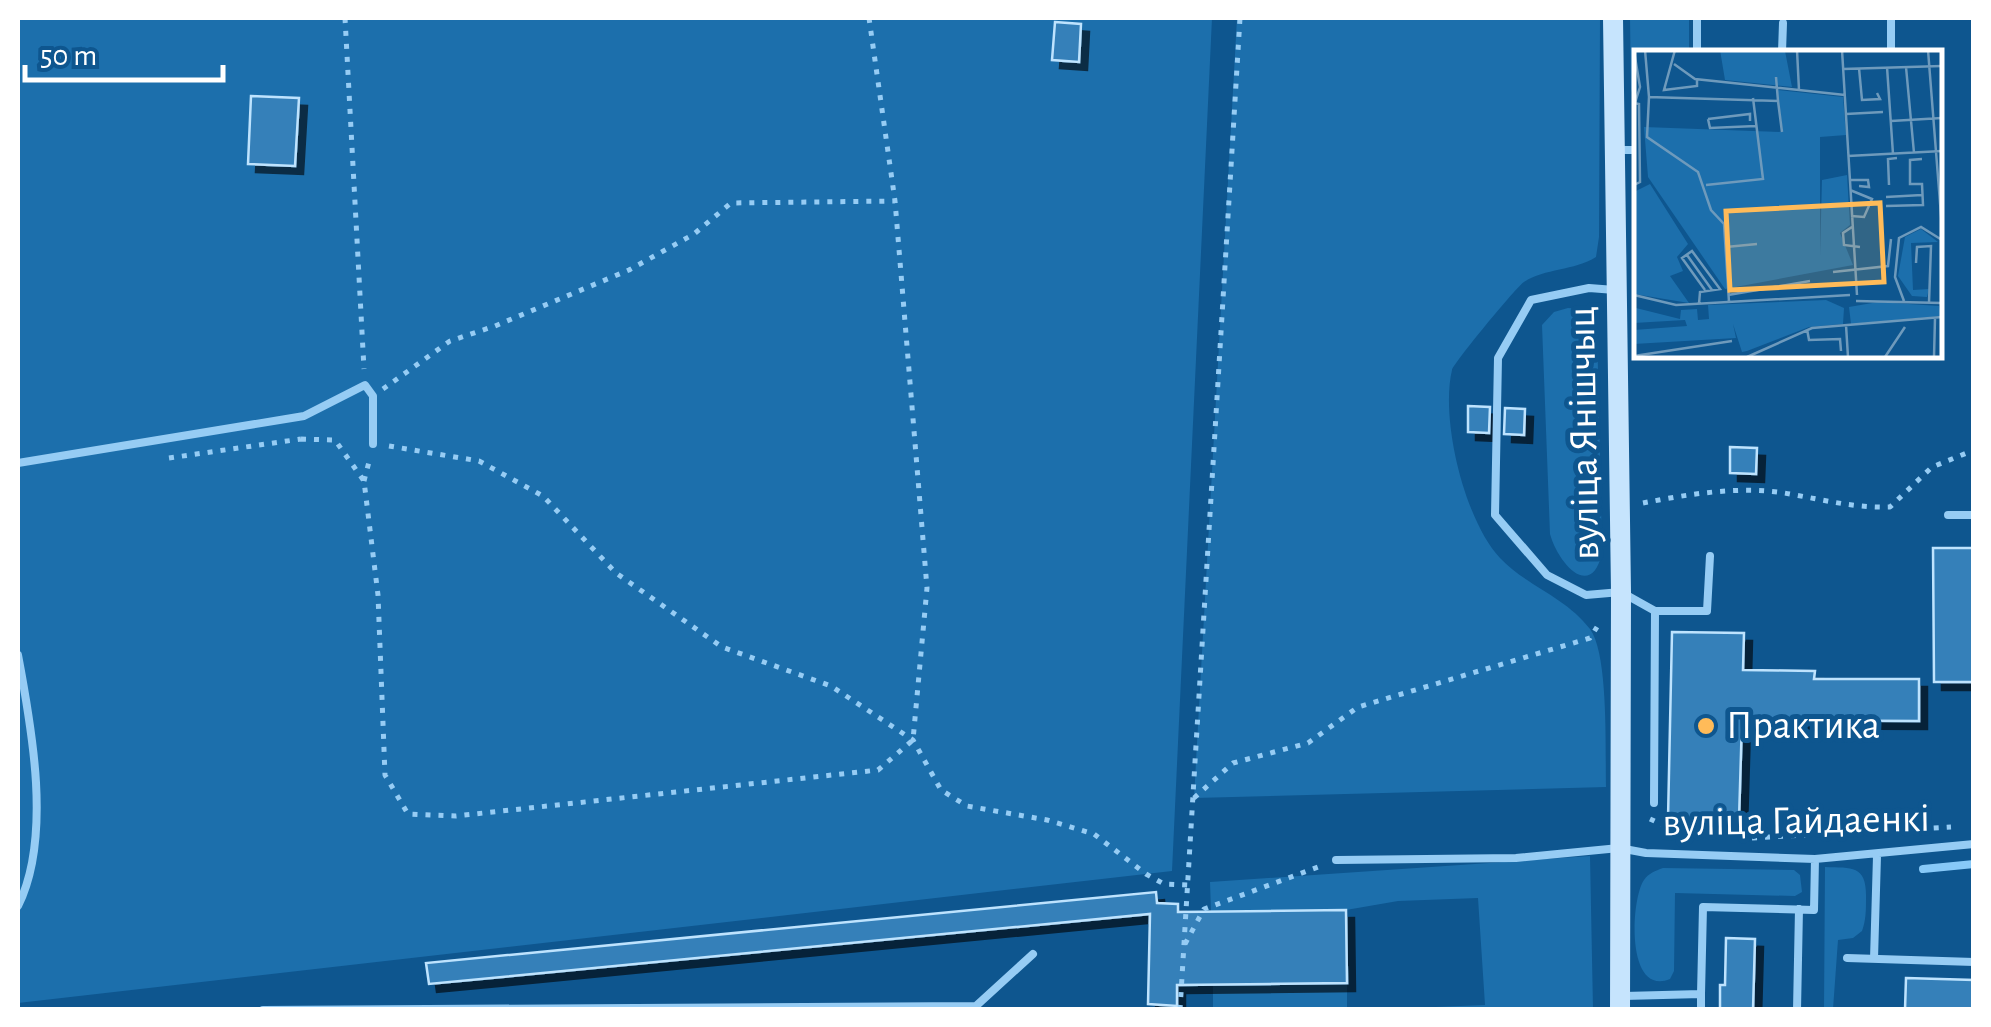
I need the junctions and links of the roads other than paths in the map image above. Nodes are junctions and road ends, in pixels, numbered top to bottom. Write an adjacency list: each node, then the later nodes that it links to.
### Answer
1 (1614, 18): 8 (street, вуліца Янішчыц)
2 (1697, 18): 5 (lane)
3 (1892, 18): 7 (lane)
4 (1783, 23): 6 (lane)
5 (1697, 50)
6 (1782, 50)
7 (1891, 50)
8 (1614, 150): 9 (lane); 10 (street, вуліца Янішчыц)
9 (1634, 150)
10 (1617, 290): 16 (street, вуліца Янішчыц); 16 (lane)
11 (373, 444): 12 (lane)
12 (18, 462)
13 (1948, 514): 14 (lane)
14 (1974, 515)
15 (1710, 556): 17 (lane)
16 (1621, 592): 17 (lane); 21 (street, вуліца Янішчыц)
17 (1655, 611): 19 (lane)
18 (18, 655): 25 (lane)
19 (1654, 803)
20 (1974, 844): 22 (lane, вуліца Гайдаенкі)
21 (1619, 848): 23 (lane, вуліца Гайдаенкі); 24 (lane); 32 (street, вуліца Янішчыц)
22 (1877, 856): 23 (lane, вуліца Гайдаенкі); 29 (lane)
23 (1814, 859): 26 (lane)
24 (1336, 860)
25 (18, 906)
26 (1798, 910): 31 (lane); 36 (lane)
27 (1033, 954): 33 (lane)
28 (1848, 958): 29 (lane)
29 (1874, 960): 30 (lane)
30 (1974, 962)
31 (1701, 994): 32 (lane); 35 (lane)
32 (1617, 1005)
33 (975, 1008): 34 (lane)
34 (262, 1010)
35 (1701, 1010)
36 (1796, 1010)

